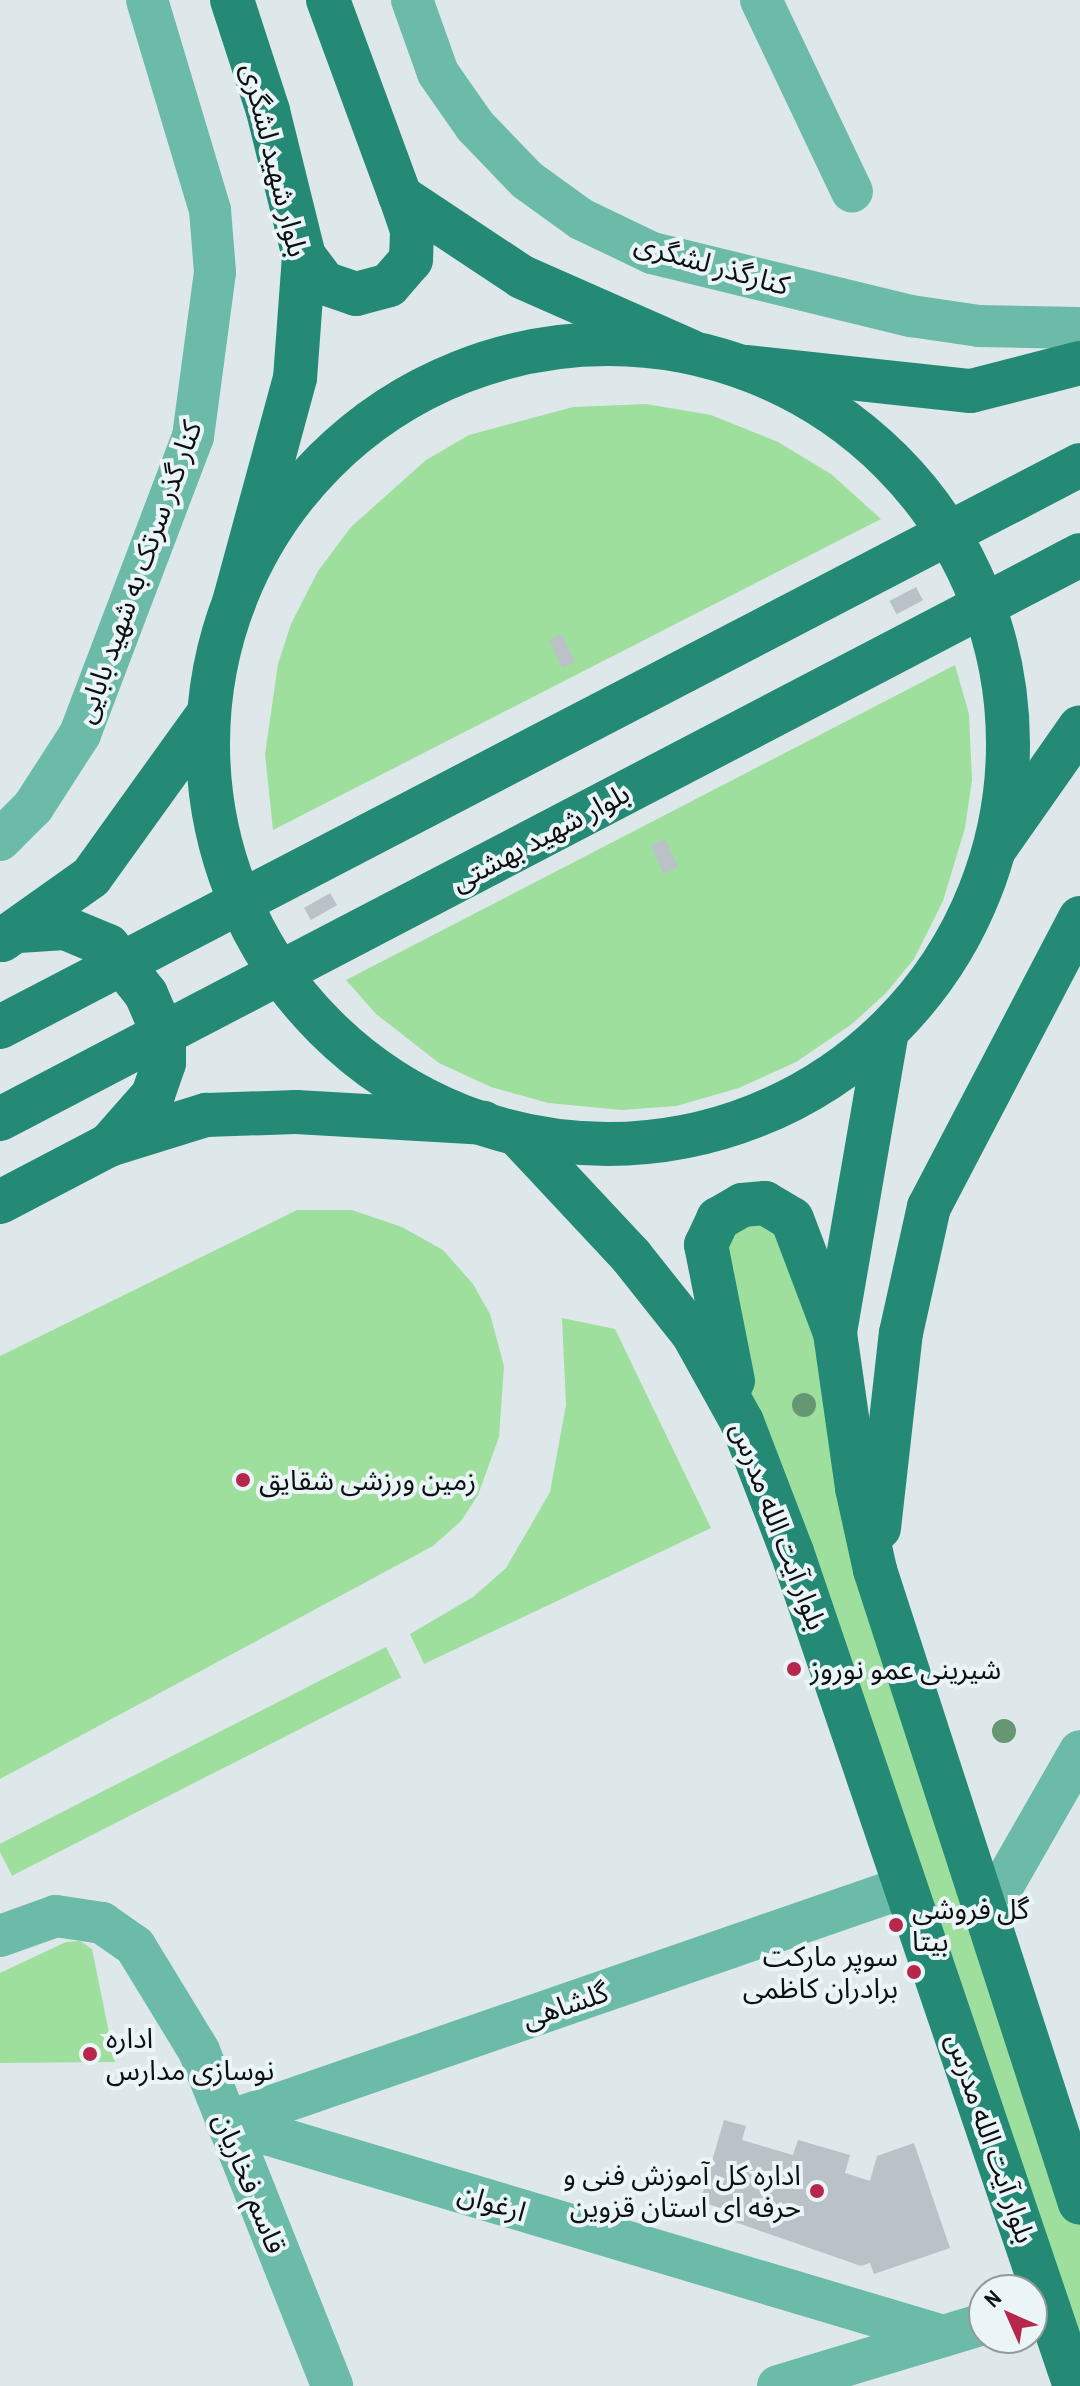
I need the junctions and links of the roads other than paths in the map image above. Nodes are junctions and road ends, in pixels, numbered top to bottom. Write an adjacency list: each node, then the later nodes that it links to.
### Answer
1 (147, 0): 18 (street, کنار گذر سرتک به شهید بابایی)
2 (232, 0): 8 (main road, بلوار شهید لشگری)
3 (328, 0): 7 (main road)
4 (412, 0): 9 (street, کنارگذر لشگری)
5 (761, 0): 6 (street)
6 (852, 192)
7 (400, 196): 8 (main road); 10 (main road)
8 (304, 256): 15 (main road, بلوار شهید لشگری)
9 (1080, 328)
10 (690, 351): 12 (main road, bridge); 15 (main road, bridge)
11 (1080, 363): 12 (main road)
12 (746, 367): 19 (main road, bridge)
13 (1080, 465): 22 (main road)
14 (1080, 555): 24 (main road, بلوار شهید بهشتی)
15 (234, 602): 16 (main road, bridge)
16 (208, 714): 21 (main road); 25 (main road, bridge)
17 (1080, 727): 19 (main road)
18 (0, 840)
19 (996, 847): 23 (main road, bridge)
20 (1080, 918): 30 (main road)
21 (9, 936): 26 (main road, bridge)
22 (0, 1027)
23 (887, 1031): 25 (main road, bridge); 28 (main road)
24 (0, 1119)
25 (500, 1129): 26 (main road); 29 (main road, بلوار آیت الله مدرس)
26 (109, 1145): 27 (main road)
27 (0, 1202)
28 (835, 1333): 29 (main road); 30 (main road)
29 (742, 1422): 32 (main road, بلوار آیت الله مدرس)
30 (875, 1570): 33 (main road)
31 (1080, 1751): 33 (street)
32 (905, 1887): 35 (street, گلشاهی); 37 (main road, بلوار آیت الله مدرس)
33 (985, 1917): 36 (main road)
34 (0, 1936): 35 (street, قاسم فخاریان)
35 (226, 2122): 40 (street, ارغوان); 41 (street, قاسم فخاریان)
36 (1080, 2203)
37 (1029, 2274)
38 (1048, 2325): 43 (main road, بلوار آیت الله مدرس)
39 (968, 2329): 40 (street)
40 (943, 2336): 42 (street)
41 (332, 2386)
42 (778, 2386)
43 (1075, 2386)

